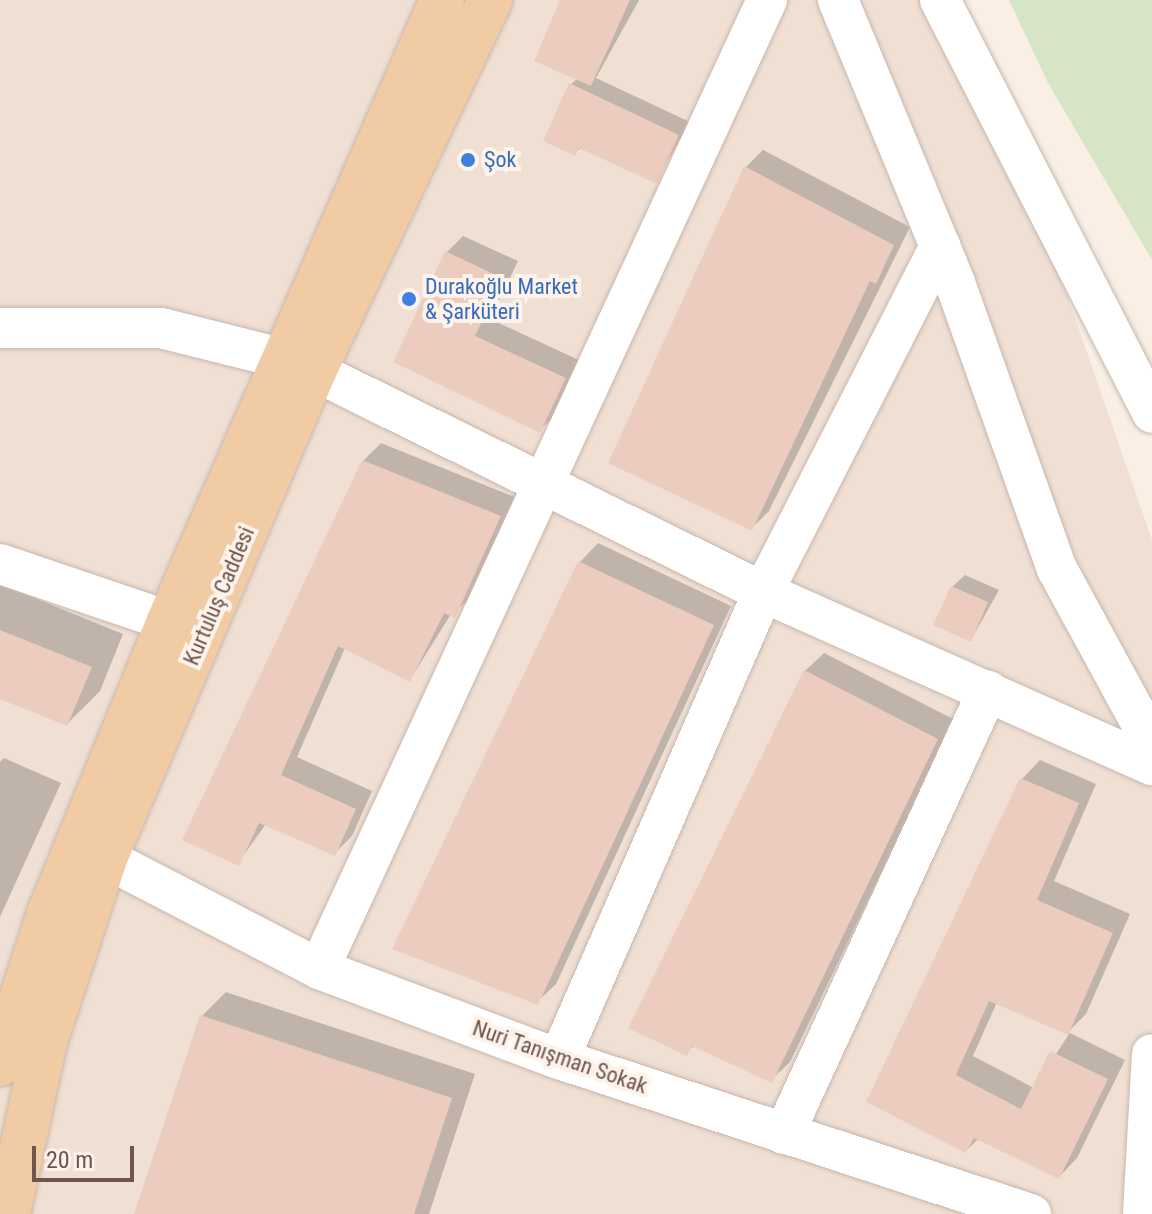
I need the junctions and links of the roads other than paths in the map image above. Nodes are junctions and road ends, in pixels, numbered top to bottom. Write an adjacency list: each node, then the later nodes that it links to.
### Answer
1 (442, 0): 8 (main road, Kurtuluş Caddesi)
2 (490, 0): 8 (main road, Kurtuluş Caddesi)
3 (767, 0): 10 (street)
4 (838, 0): 6 (street)
5 (940, 0): 9 (street)
6 (940, 246): 12 (street); 15 (street)
7 (0, 328): 8 (street)
8 (297, 364): 10 (street); 13 (main road, Kurtuluş Caddesi)
9 (1152, 413)
10 (542, 478): 12 (street); 18 (street)
11 (0, 564): 13 (street)
12 (763, 592): 14 (street); 20 (street)
13 (186, 627): 17 (main road, Kurtuluş Caddesi); 21 (main road, Kurtuluş Caddesi)
14 (988, 691): 16 (street); 22 (street)
15 (1152, 743)
16 (1152, 765)
17 (105, 858): 18 (street, Nuri Tanışman Sokak); 23 (main road, Kurtuluş Caddesi)
18 (319, 969): 20 (street, Nuri Tanışman Sokak)
19 (1152, 1054): 25 (street)
20 (559, 1059): 22 (street, Nuri Tanışman Sokak)
21 (0, 1064)
22 (784, 1134): 24 (street, Nuri Tanışman Sokak)
23 (8, 1214)
24 (1031, 1214)
25 (1143, 1214)

